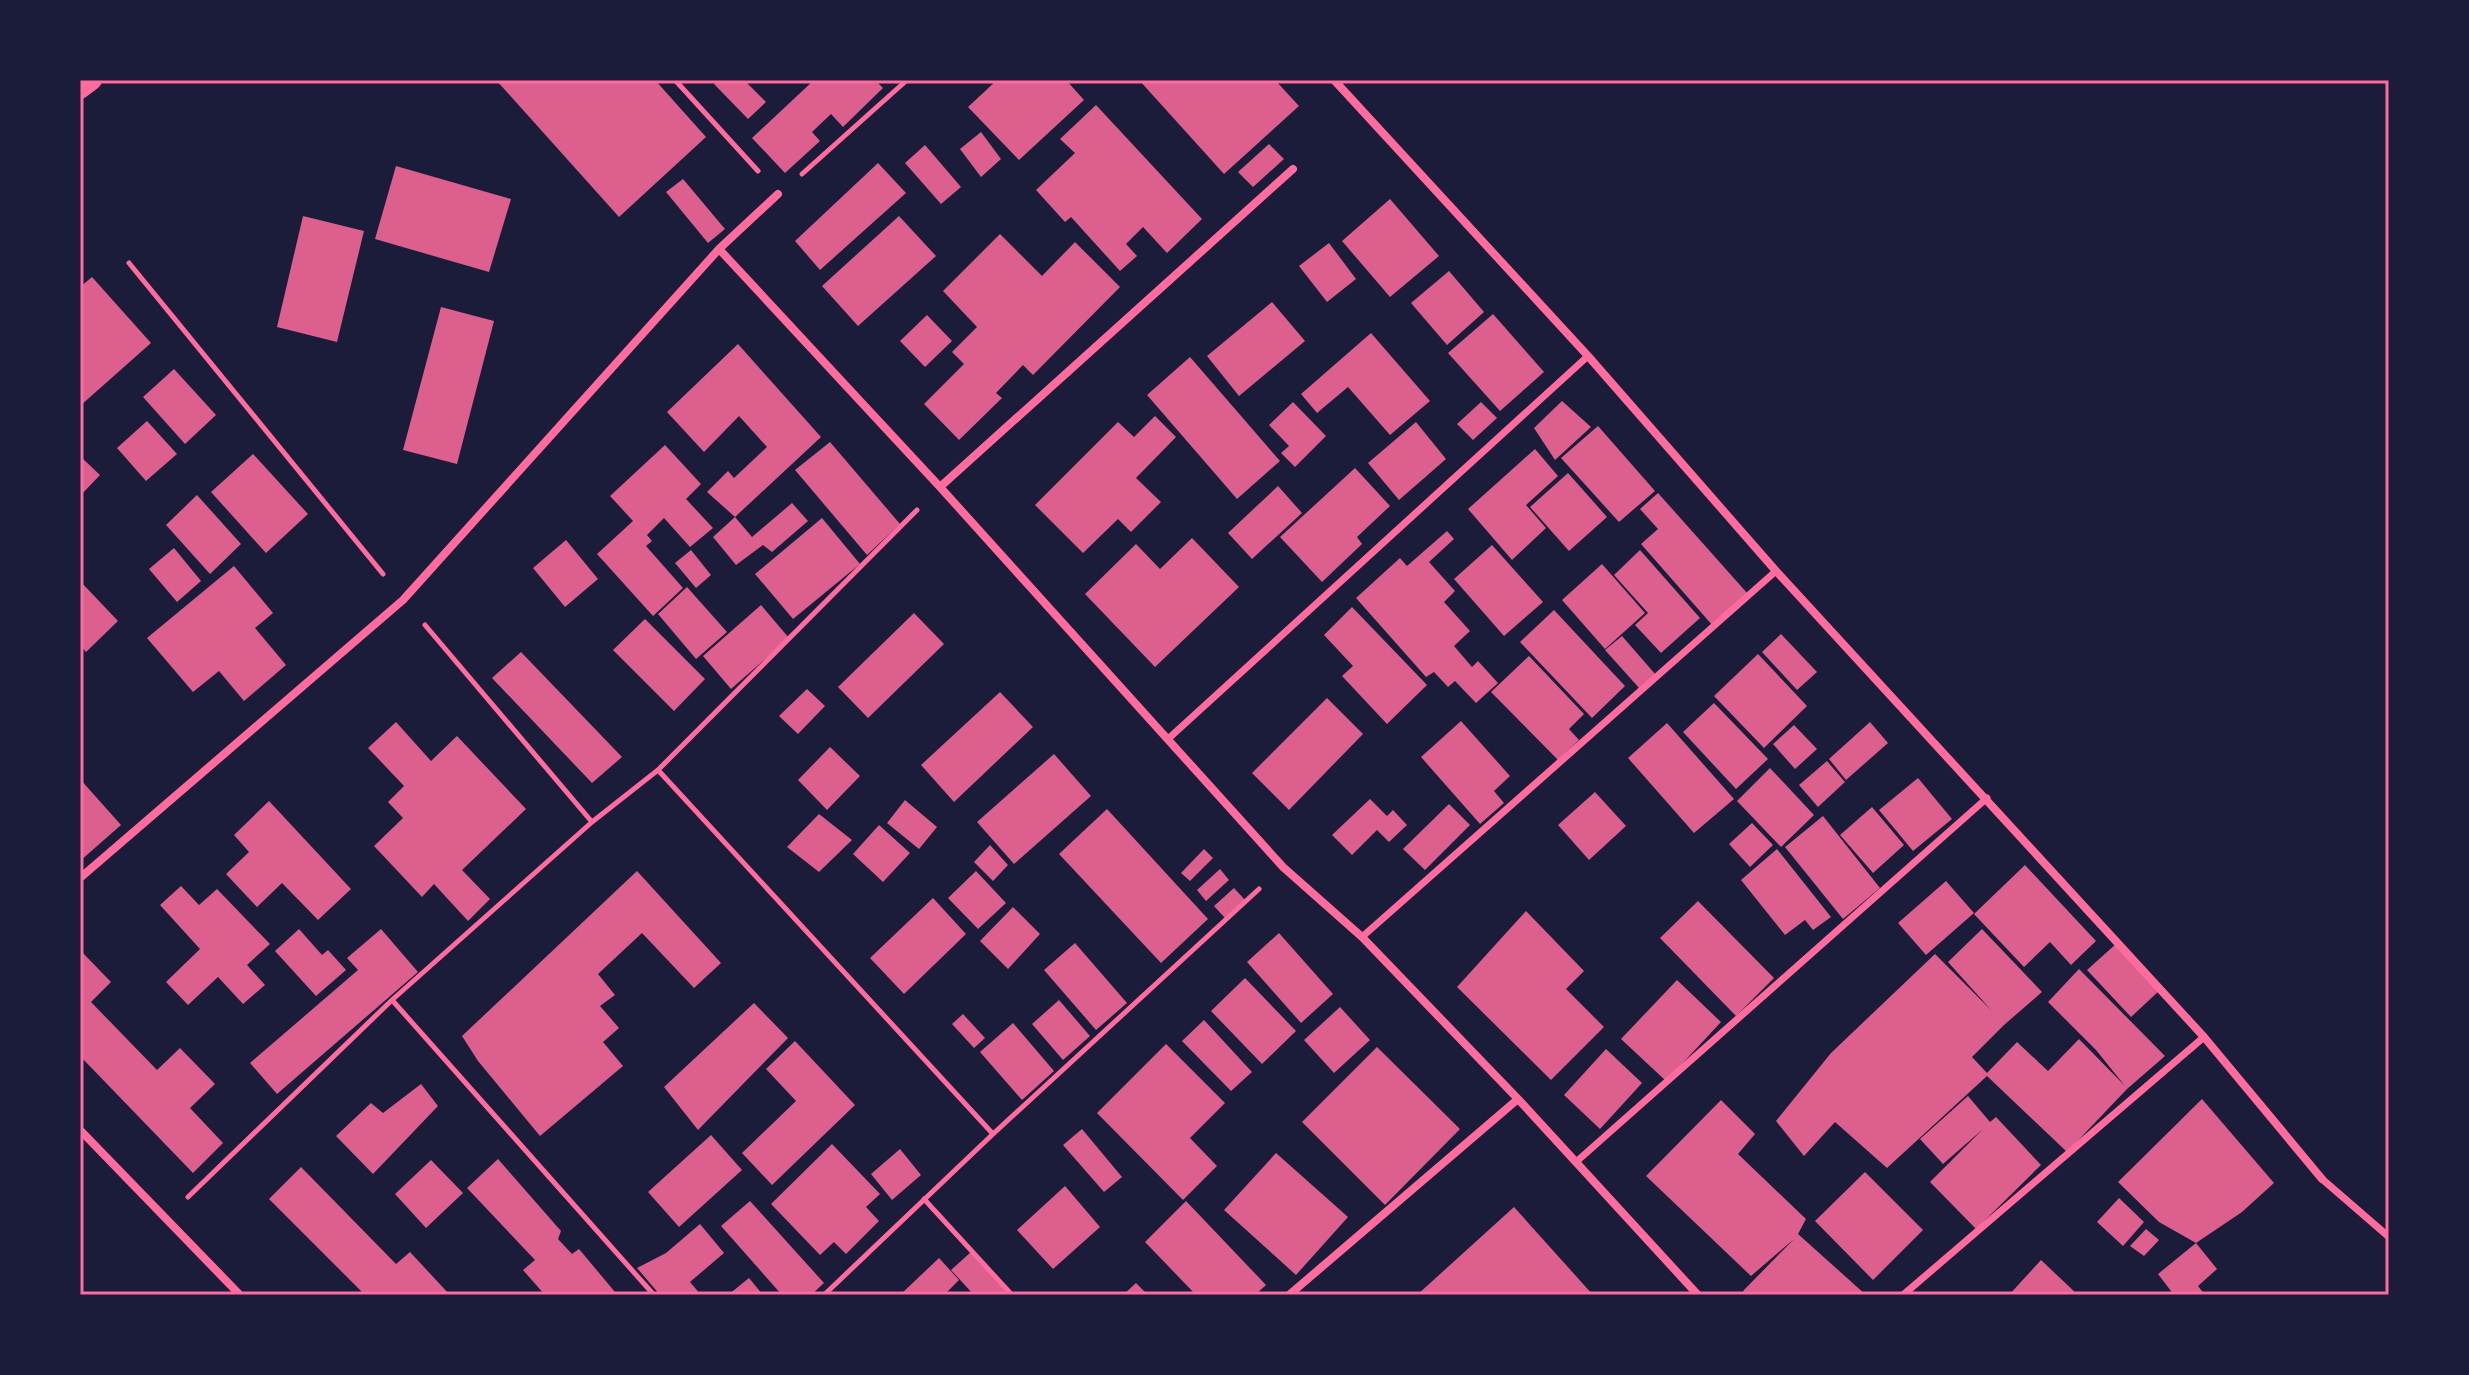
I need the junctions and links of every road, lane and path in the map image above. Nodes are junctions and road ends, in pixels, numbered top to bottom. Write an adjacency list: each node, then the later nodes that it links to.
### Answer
1 (92, 80): 5 (main road)
2 (675, 80): 7 (path)
3 (907, 80): 7 (path)
4 (1334, 80): 10 (street)
5 (80, 89)
6 (1293, 169): 11 (street)
7 (778, 194): 8 (street)
8 (719, 249): 11 (street); 13 (street)
9 (129, 263): 13 (path)
10 (1588, 356): 12 (street); 14 (street)
11 (940, 487): 14 (street); 15 (path)
12 (1776, 571): 16 (street); 20 (street)
13 (403, 600): 17 (path); 19 (street)
14 (1168, 739): 18 (street)
15 (658, 770): 17 (path); 25 (path)
16 (1987, 798): 22 (street); 26 (street)
17 (592, 822): 21 (path)
18 (1283, 867): 20 (street); 25 (path)
19 (80, 878)
20 (1362, 937): 23 (street)
21 (392, 1000): 29 (path); 32 (path)
22 (2204, 1037): 27 (street); 37 (street)
23 (1518, 1099): 26 (street); 35 (street)
24 (80, 1130): 29 (street)
25 (993, 1134): 28 (path)
26 (1576, 1162): 36 (street)
27 (2322, 1179): 30 (street)
28 (924, 1199): 33 (path); 34 (path)
29 (166, 1218): 31 (street)
30 (2389, 1237)
31 (240, 1295)
32 (654, 1295)
33 (824, 1295)
34 (1012, 1295)
35 (1289, 1295)
36 (1698, 1295)
37 (1903, 1295)

